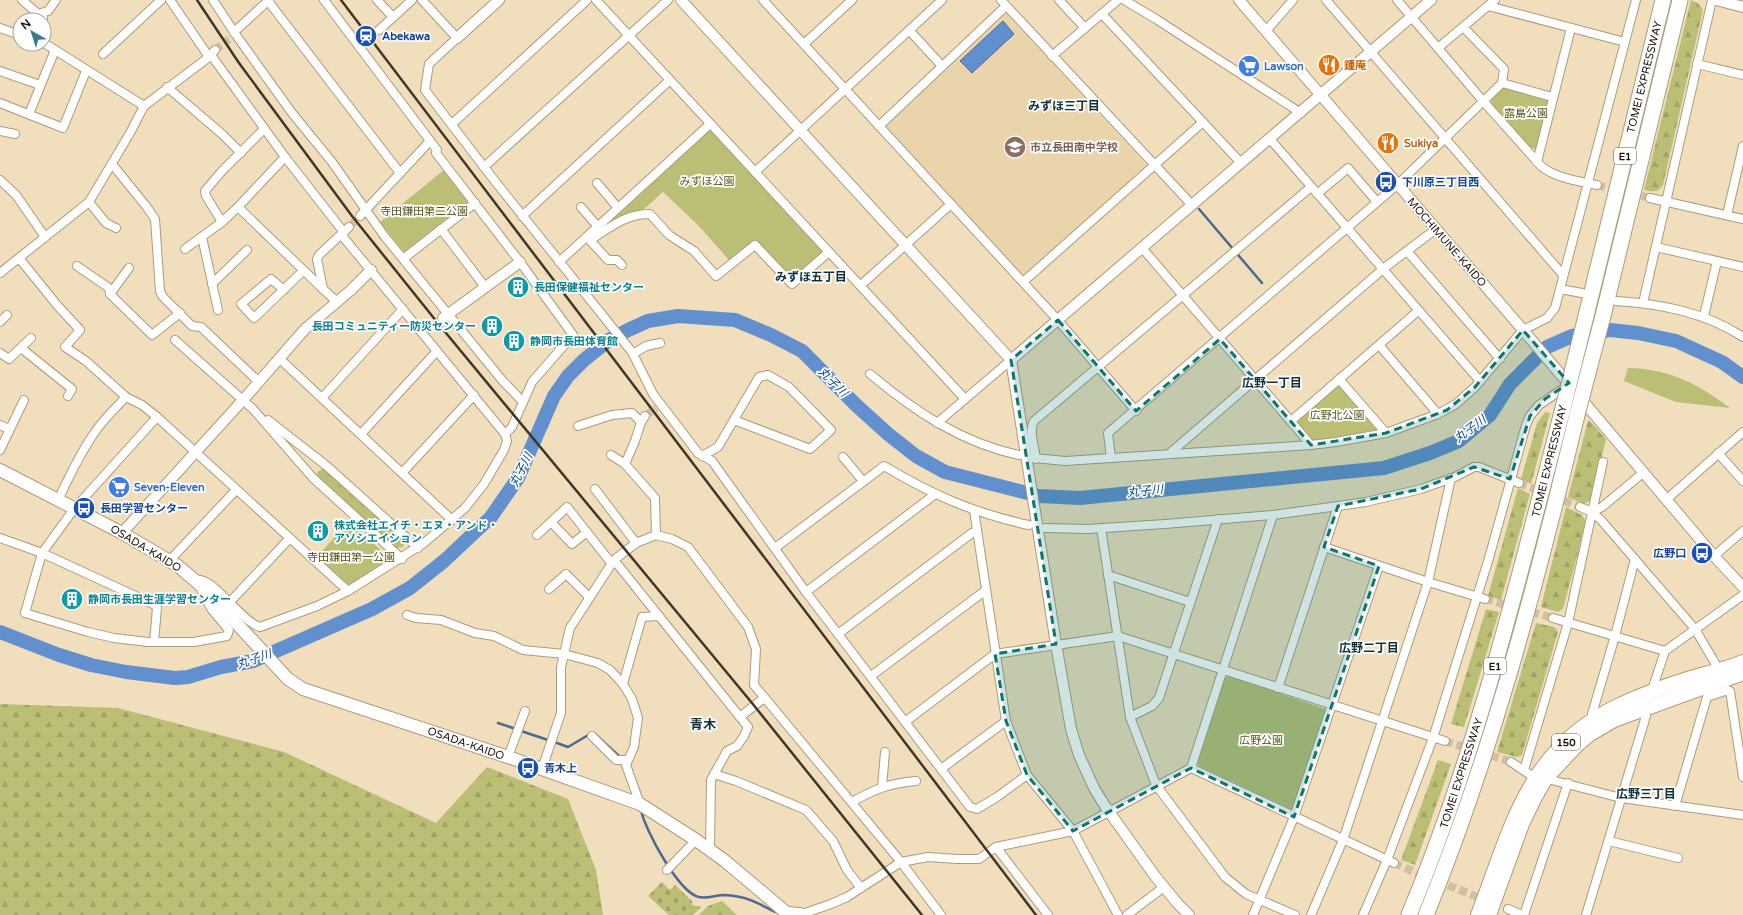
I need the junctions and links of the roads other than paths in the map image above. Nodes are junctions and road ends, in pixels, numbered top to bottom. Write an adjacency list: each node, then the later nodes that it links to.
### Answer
1 (22, 0): 36 (street)
2 (56, 0): 37 (street)
3 (161, 0): 58 (street)
4 (170, 0): 59 (street)
5 (213, 0): 49 (street)
6 (324, 0): 88 (street)
7 (377, 0): 40 (street)
8 (412, 0): 40 (street)
9 (422, 0): 51 (street)
10 (499, 0): 51 (street)
11 (587, 0): 79 (street)
12 (596, 0): 50 (street)
13 (668, 0): 50 (street)
14 (681, 0): 83 (street)
15 (764, 0): 53 (street)
16 (852, 0): 53 (street)
17 (942, 0): 46 (street)
18 (1059, 0): 43 (street)
19 (1118, 0): 38 (street)
20 (1124, 0): 76 (street)
21 (1239, 0): 47 (street, MOCHIMUNE-KAIDO)
22 (1293, 0): 47 (street)
23 (1326, 0): 57 (street)
24 (1397, 0): 39 (street)
25 (1431, 0): 39 (street)
26 (1495, 0): 34 (street)
27 (1636, 0): 52 (street)
28 (1663, 0): 370 (highway, TOMEI EXPRESSWAY / E1, bridge)
29 (1680, 0): 371 (highway, TOMEI EXPRESSWAY / E1, bridge)
30 (1712, 0): 61 (street)
31 (1716, 0): 35 (street)
32 (268, 1): 49 (street); 98 (street)
33 (1004, 3): 60 (street); 62 (street)
34 (1488, 6): 41 (street); 44 (street)
35 (1743, 7)
36 (35, 12)
37 (47, 12)
38 (1102, 14): 43 (street); 78 (street)
39 (1412, 16): 55 (street); 57 (street)
40 (393, 17): 45 (street)
41 (1463, 27): 55 (street); 67 (street)
42 (0, 28): 48 (street)
43 (1085, 28): 60 (street)
44 (1571, 28): 52 (street); 72 (street)
45 (379, 30)
46 (909, 30): 62 (street); 70 (street)
47 (1266, 31): 71 (street, MOCHIMUNE-KAIDO)
48 (12, 32)
49 (233, 35): 116 (street)
50 (629, 36): 66 (street); 96 (street)
51 (457, 38): 79 (street)
52 (1625, 42): 101 (street)
53 (804, 44): 70 (street)
54 (52, 48): 56 (street)
55 (1438, 48): 73 (street)
56 (55, 50): 63 (street); 68 (street)
57 (1370, 53): 71 (street); 86 (street)
58 (103, 54)
59 (211, 54): 69 (street); 82 (street)
60 (1052, 56): 95 (street)
61 (1697, 64): 65 (street); 107 (street)
62 (942, 66): 81 (street)
63 (86, 70): 75 (street); 77 (street)
64 (0, 71): 68 (street)
65 (1743, 75)
66 (670, 80): 80 (street); 119 (street)
67 (1502, 83): 72 (street); 73 (street)
68 (40, 85): 77 (street)
69 (167, 87): 75 (street); 90 (street)
70 (845, 89): 81 (street); 83 (street)
71 (1322, 95): 76 (street); 102 (street, MOCHIMUNE-KAIDO)
72 (1552, 97): 92 (street)
73 (1482, 101): 86 (street); 92 (street)
74 (0, 103): 77 (street)
75 (144, 106): 94 (street)
76 (1301, 113): 87 (street)
77 (29, 114)
78 (1203, 122): 93 (street); 95 (street)
79 (452, 124): 96 (street)
80 (710, 124): 97 (street); 115 (street)
81 (879, 126): 111 (street)
82 (264, 129): 90 (street); 91 (street)
83 (801, 130): 97 (street); 132 (street)
84 (0, 131): 85 (street)
85 (15, 134)
86 (1445, 138): 102 (street); 152 (street)
87 (1270, 139): 93 (street); 104 (street)
88 (430, 141): 98 (street); 110 (street)
89 (1743, 146): 117 (street)
90 (241, 153): 121 (street)
91 (285, 157): 113 (street); 128 (street)
92 (1537, 162): 101 (street)
93 (1241, 163): 112 (street)
94 (112, 164): 108 (street); 169 (street)
95 (1155, 166): 112 (street); 153 (street)
96 (484, 167): 119 (street)
97 (755, 172): 138 (street)
98 (400, 173): 116 (street)
99 (0, 180): 129 (street)
100 (597, 183): 115 (street)
101 (1587, 183): 103 (street); 152 (street)
102 (1398, 185): 109 (street); 127 (street, MOCHIMUNE-KAIDO)
103 (1597, 185)
104 (1311, 187): 105 (street); 162 (street)
105 (1317, 194): 109 (street); 125 (street)
106 (1650, 198): 107 (street)
107 (1666, 201): 117 (street); 133 (street)
108 (89, 202): 124 (street); 129 (street)
109 (1377, 202): 125 (street)
110 (475, 203): 126 (street); 142 (street)
111 (951, 204): 132 (street); 153 (street)
112 (1192, 205): 135 (street)
113 (238, 207): 121 (street); 150 (street)
114 (581, 207): 122 (street)
115 (618, 208): 122 (street)
116 (367, 209): 118 (street); 140 (street)
117 (1727, 215): 120 (street)
118 (360, 216)
119 (522, 216): 143 (street)
120 (1743, 219)
121 (222, 222): 130 (street)
122 (598, 226): 131 (street)
123 (349, 227): 128 (street)
124 (116, 228)
125 (1348, 228): 148 (street); 180 (street)
126 (441, 229): 140 (street); 156 (street)
127 (1436, 229): 137 (street); 176 (street, MOCHIMUNE-KAIDO)
128 (342, 234): 149 (street); 157 (street)
129 (45, 237): 139 (street)
130 (202, 237): 134 (street); 154 (street)
131 (588, 238): 138 (street); 143 (street); 144 (street)
132 (905, 245): 155 (street); 190 (street)
133 (1656, 247): 141 (street); 165 (street)
134 (185, 249)
135 (1143, 249): 162 (street); 173 (street)
136 (247, 250): 154 (street)
137 (1407, 251): 148 (street); 189 (street)
138 (829, 252): 155 (street)
139 (19, 258): 151 (street); 200 (street)
140 (403, 258): 171 (street)
141 (1717, 261): 146 (street); 172 (street)
142 (520, 262): 156 (street); 205 (street)
143 (559, 262): 187 (street)
144 (622, 265)
145 (77, 266): 161 (street)
146 (1743, 267)
147 (129, 268): 161 (street)
148 (1383, 269): 168 (street); 194 (street)
149 (371, 270): 163 (street); 166 (street)
150 (303, 271): 157 (street); 159 (street)
151 (0, 273)
152 (1563, 275): 158 (street)
153 (1023, 282): 173 (street)
154 (212, 284): 167 (street)
155 (861, 285): 202 (street)
156 (485, 287): 171 (street)
157 (323, 289): 163 (street)
158 (1560, 289): 160 (street); 176 (street)
159 (284, 290): 159 (street)
160 (1582, 293)
161 (110, 294): 169 (street)
162 (1183, 297): 180 (street); 191 (street)
163 (337, 302): 188 (street)
164 (1616, 302): 165 (street)
165 (1643, 303): 172 (street)
166 (403, 309): 177 (street); 201 (street)
167 (218, 310)
168 (1418, 311): 183 (street); 196 (street)
169 (180, 313): 197 (street)
170 (7, 315): 174 (street)
171 (446, 316): 205 (street)
172 (1704, 316): 178 (street)
173 (1058, 320): 190 (street); 191 (street)
174 (0, 322)
175 (430, 328): 177 (street)
176 (1523, 330): 189 (street); 195 (street, MOCHIMUNE-KAIDO)
177 (422, 333): 185 (street)
178 (1743, 337)
179 (31, 338): 184 (street)
180 (1220, 339): 194 (street); 207 (street)
181 (174, 340): 204 (street)
182 (660, 343): 187 (street)
183 (1379, 345): 193 (street); 208 (street)
184 (21, 348): 186 (street); 199 (street)
185 (437, 352): 198 (street); 218 (street)
186 (0, 353)
187 (632, 353): 227 (street)
188 (280, 359): 197 (street); 201 (street)
189 (1500, 359): 196 (street)
190 (1011, 360): 202 (street); 298 (street)
191 (1098, 366): 207 (street); 229 (street)
192 (870, 374): 212 (street)
193 (1339, 379): 211 (street); 217 (street)
194 (1254, 380): 211 (street); 225 (street)
195 (1566, 380): 233 (street); 236 (street)
196 (1480, 381): 208 (street)
197 (259, 382): 204 (street)
198 (474, 395): 219 (street); 234 (street)
199 (68, 396)
200 (126, 397): 209 (street); 244 (street)
201 (322, 398): 218 (street)
202 (965, 399): 212 (street)
203 (24, 400): 215 (street)
204 (243, 400): 206 (street); 222 (street)
205 (522, 401): 219 (street)
206 (253, 409): 266 (street); 271 (street)
207 (1136, 411): 229 (street)
208 (1438, 414): 217 (street)
209 (157, 417): 222 (street); 247 (street)
210 (734, 420): 210 (street); 227 (street)
211 (1291, 421): 220 (street)
212 (937, 423): 224 (street)
213 (0, 425): 215 (street)
214 (578, 426): 231 (street)
215 (10, 430): 221 (street)
216 (1743, 432): 223 (street)
217 (1386, 433): 220 (street)
218 (360, 434): 234 (street)
219 (506, 434): 252 (street)
220 (1311, 445): 225 (street)
221 (0, 450)
222 (195, 453): 241 (street); 260 (street)
223 (1718, 453): 238 (street); 243 (street)
224 (1019, 454)
225 (1169, 454): 229 (street)
226 (611, 455): 231 (street)
227 (702, 456): 267 (street)
228 (843, 456): 237 (street)
229 (1111, 458)
230 (1603, 462): 249 (street)
231 (625, 464): 261 (street)
232 (0, 470): 244 (main road, OSADA-KAIDO)
233 (1644, 472): 243 (street); 249 (street)
234 (402, 473): 252 (street)
235 (1451, 478): 236 (street); 245 (street); 278 (street)
236 (1510, 479): 239 (street); 286 (street)
237 (863, 481): 242 (street); 267 (street)
238 (1743, 482)
239 (1519, 483)
240 (595, 489): 265 (street)
241 (236, 490): 264 (street); 273 (street)
242 (934, 495): 248 (street); 283 (street)
243 (1667, 499): 270 (street)
244 (58, 500): 247 (main road, OSADA-KAIDO)
245 (1338, 506): 250 (street); 268 (street)
246 (1580, 508): 249 (street)
247 (74, 509): 260 (main road, OSADA-KAIDO); 269 (street)
248 (974, 510): 254 (street); 259 (street)
249 (1592, 512): 272 (street); 292 (street)
250 (1274, 515): 251 (street); 305 (street)
251 (1218, 518): 256 (street); 287 (street)
252 (452, 520): 266 (street)
253 (551, 522): 258 (street); 258 (street); 262 (street)
254 (1029, 525)
255 (1045, 528): 256 (street)
256 (1101, 528): 276 (street)
257 (1743, 531): 270 (street)
258 (587, 532): 274 (street)
259 (977, 532): 281 (street); 294 (street)
260 (122, 533): 273 (main road, OSADA-KAIDO)
261 (656, 534): 265 (street); 311 (street)
262 (537, 535)
263 (0, 538): 269 (street)
264 (289, 539): 282 (street); 288 (street)
265 (636, 543): 274 (street)
266 (418, 548): 271 (street)
267 (775, 548): 283 (street)
268 (1324, 548): 275 (street); 310 (street)
269 (42, 553): 297 (street); 297 (street)
270 (1714, 556): 279 (street)
271 (402, 559): 282 (street)
272 (1635, 559): 293 (street); 296 (street)
273 (170, 560): 277 (main road, OSADA-KAIDO)
274 (613, 562): 285 (street); 290 (street)
275 (1378, 566): 278 (street); 312 (street)
276 (1108, 575): 287 (street); 295 (street)
277 (196, 580): 288 (street); 297 (street); 325 (main road, OSADA-KAIDO)
278 (1428, 582): 286 (street); 320 (street)
279 (1741, 584)
280 (549, 589): 285 (street)
281 (986, 590): 302 (street); 307 (street)
282 (348, 592): 288 (street)
283 (806, 592): 294 (street)
284 (1743, 595): 293 (street)
285 (589, 597): 301 (street)
286 (1481, 598): 322 (street)
287 (1190, 602): 300 (street)
288 (230, 603)
289 (407, 615): 301 (street)
290 (659, 616): 308 (street); 315 (street)
291 (1553, 618): 292 (street)
292 (1568, 623): 296 (street); 333 (street)
293 (1694, 629): 299 (street); 304 (street)
294 (838, 634): 307 (street)
295 (1118, 636): 298 (street); 300 (street); 316 (street)
296 (1615, 636): 299 (street); 317 (street)
297 (154, 642)
298 (1056, 644): 302 (street); 343 (street)
299 (1665, 651): 309 (street)
300 (1173, 653): 305 (street); 316 (street)
301 (564, 654): 308 (street); 328 (street)
302 (995, 654): 318 (street); 319 (street)
303 (1743, 662): 317 (highway, 150)
304 (1714, 663)
305 (1224, 670): 310 (street); 329 (street)
306 (1743, 673): 333 (highway, 150)
307 (871, 676): 319 (street)
308 (623, 684): 326 (street)
309 (1654, 684)
310 (1278, 688): 312 (street)
311 (764, 698): 315 (street); 340 (street)
312 (1332, 706): 320 (street); 345 (street)
313 (525, 711): 325 (street)
314 (1646, 716): 339 (street)
315 (740, 717): 331 (street)
316 (1130, 717): 337 (street)
317 (1593, 719): 333 (highway, 150)
318 (1006, 721): 330 (street); 332 (street)
319 (905, 722): 330 (street)
320 (1382, 722): 322 (street); 348 (street)
321 (592, 736): 326 (street)
322 (1433, 738): 323 (street); 354 (street)
323 (1445, 741)
324 (885, 752): 338 (street)
325 (508, 757): 328 (main road, OSADA-KAIDO)
326 (627, 760): 341 (street)
327 (1511, 762): 333 (street)
328 (542, 768): 341 (main road, OSADA-KAIDO)
329 (1191, 768): 337 (street); 345 (street)
330 (941, 769): 332 (street)
331 (714, 774): 351 (street); 357 (street)
332 (1027, 775): 346 (street)
333 (1536, 775): 336 (street); 372 (highway, 150); 373 (highway, 150)
334 (1743, 777): 342 (street)
335 (916, 781): 338 (street)
336 (1568, 783): 339 (street); 374 (street)
337 (1156, 785): 343 (street); 358 (street)
338 (882, 787): 340 (street)
339 (1622, 798): 342 (street); 349 (street)
340 (852, 802): 353 (street)
341 (640, 804): 347 (main road, OSADA-KAIDO)
342 (1675, 806): 344 (street)
343 (1109, 812): 346 (street); 356 (street)
344 (1743, 815)
345 (1294, 817): 348 (street); 358 (street)
346 (1073, 831): 350 (street); 363 (street)
347 (696, 840): 351 (main road, OSADA-KAIDO); 355 (street)
348 (1343, 840): 354 (street); 368 (street)
349 (1608, 841): 352 (street); 375 (street)
350 (996, 846): 353 (street); 362 (street)
351 (710, 850): 360 (main road, OSADA-KAIDO)
352 (1678, 858)
353 (901, 862): 357 (street); 361 (street)
354 (1390, 862): 369 (street)
355 (670, 867)
356 (1164, 887): 364 (street); 365 (street)
357 (861, 888): 360 (street)
358 (1259, 900): 366 (street); 367 (street)
359 (1508, 909): 374 (street)
360 (786, 913)
361 (941, 915)
362 (1048, 915)
363 (1118, 915)
364 (1127, 915)
365 (1189, 915)
366 (1253, 915)
367 (1295, 915)
368 (1311, 915)
369 (1364, 915)
370 (1409, 915)
371 (1426, 915)
372 (1478, 915)
373 (1490, 915)
374 (1523, 915)
375 (1586, 915)

